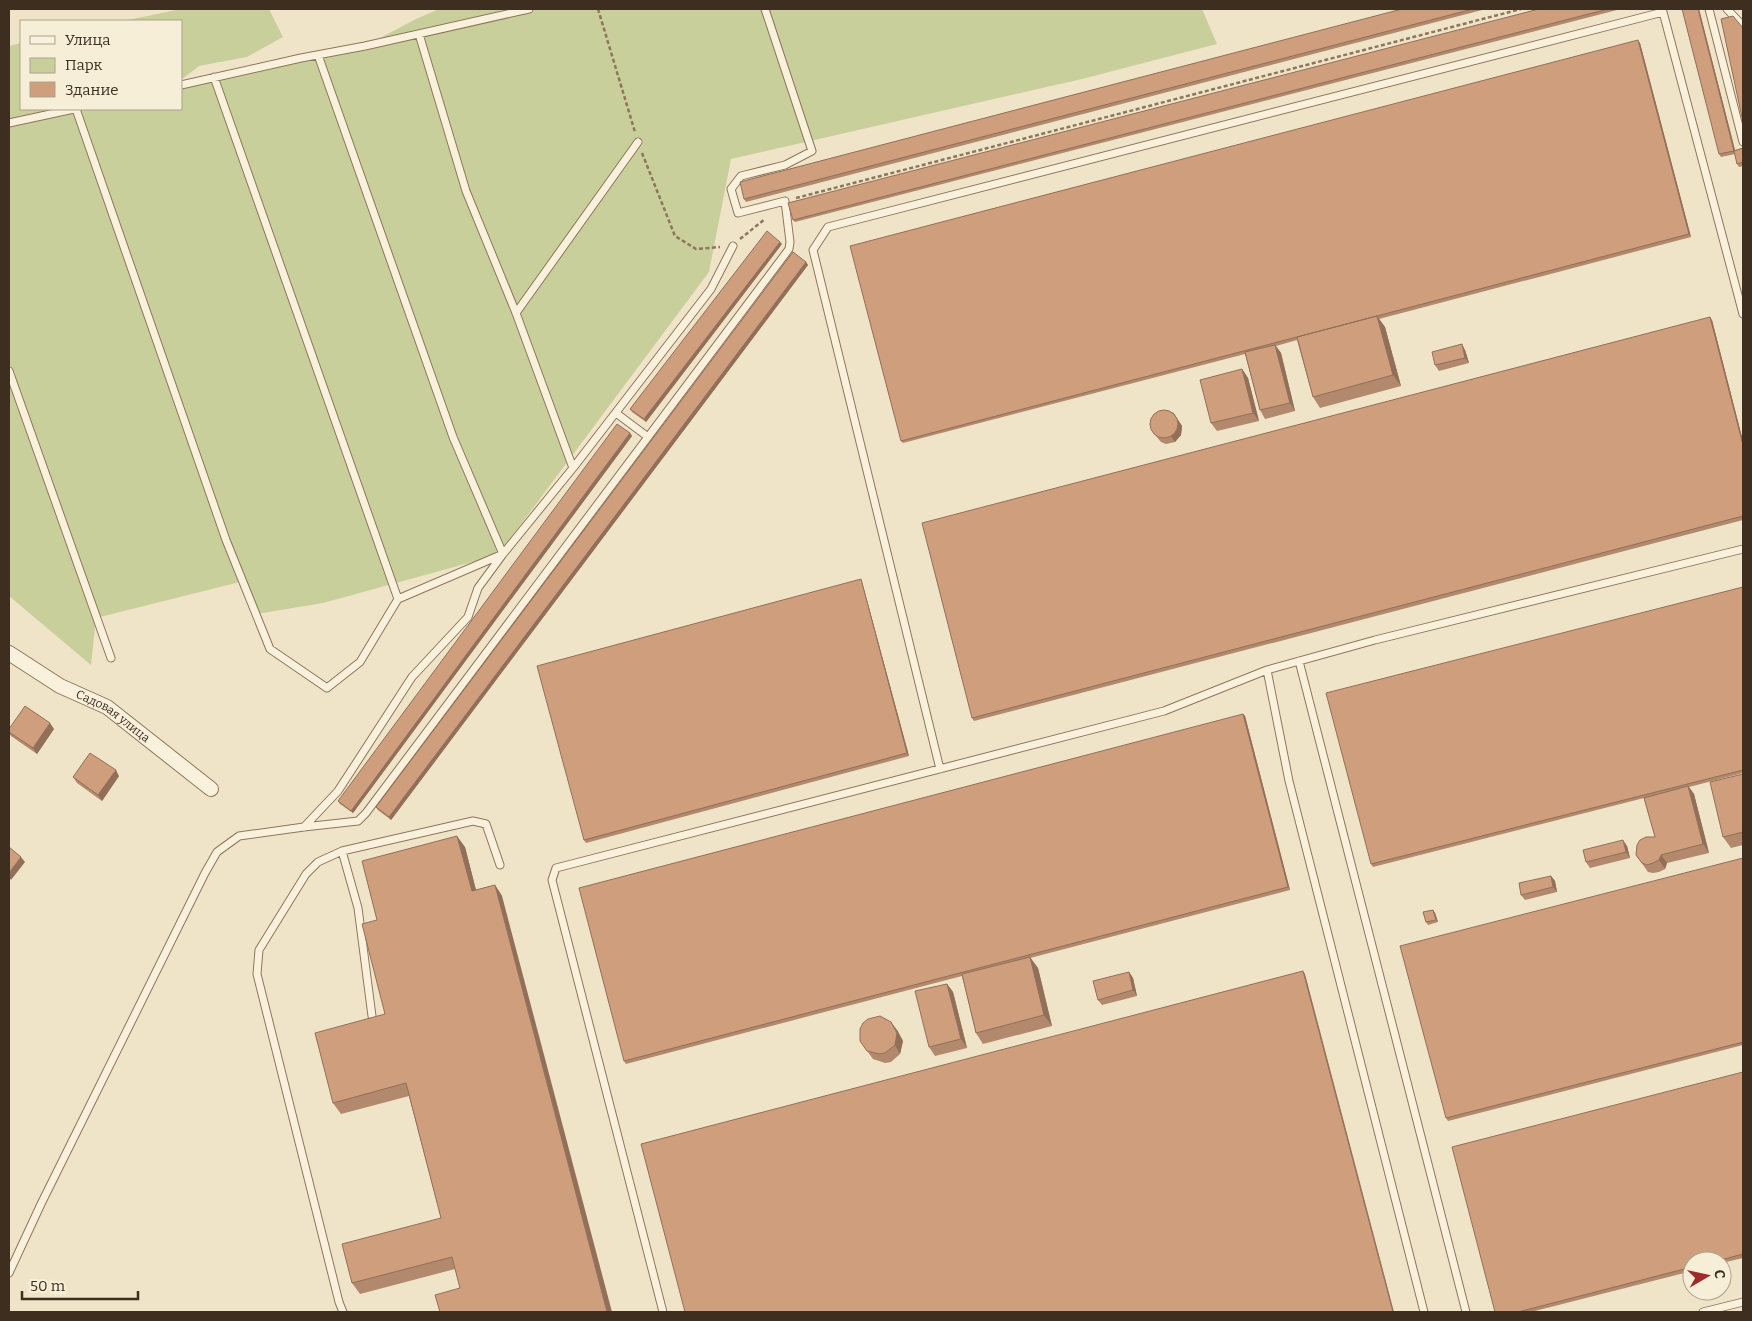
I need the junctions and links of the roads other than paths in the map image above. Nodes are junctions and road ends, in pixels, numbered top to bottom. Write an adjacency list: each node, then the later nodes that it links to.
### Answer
1 (529, 9): 6 (lane)
2 (765, 9): 20 (lane)
3 (1709, 9): 14 (lane)
4 (1726, 9): 5 (lane)
5 (1743, 26)
6 (419, 34): 7 (lane); 16 (lane)
7 (318, 55): 8 (lane); 23 (lane)
8 (214, 78): 9 (lane); 24 (lane)
9 (182, 85)
10 (70, 110): 12 (lane)
11 (75, 110): 24 (lane)
12 (9, 123)
13 (638, 142): 16 (lane)
14 (1743, 142)
15 (732, 246): 19 (lane)
16 (516, 313): 21 (lane)
17 (1743, 314): 29 (lane)
18 (9, 371): 26 (lane)
19 (616, 413): 20 (lane); 21 (lane)
20 (648, 437): 31 (lane)
21 (573, 468): 23 (lane)
22 (1743, 549): 27 (lane)
23 (503, 554): 24 (lane); 31 (lane)
24 (398, 599)
25 (9, 653): 30 (street, Садовая улица)
26 (110, 658)
27 (1299, 661): 28 (lane); 40 (lane)
28 (1267, 670): 29 (lane); 39 (lane)
29 (940, 768): 38 (lane)
30 (211, 789)
31 (304, 826): 35 (lane)
32 (342, 851): 33 (lane); 34 (lane); 37 (lane)
33 (500, 865)
34 (372, 1016)
35 (9, 1273)
36 (1743, 1302): 41 (lane)
37 (343, 1312)
38 (663, 1312)
39 (1424, 1312)
40 (1466, 1312)
41 (1703, 1312)

